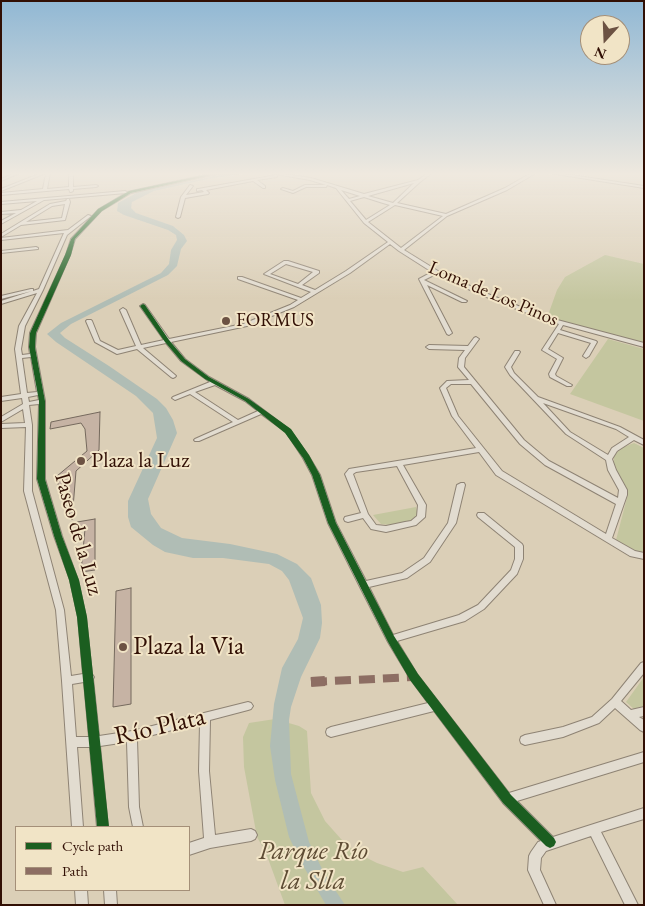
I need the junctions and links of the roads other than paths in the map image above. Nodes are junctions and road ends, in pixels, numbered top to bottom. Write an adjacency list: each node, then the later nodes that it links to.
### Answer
1 (16, 215): 10 (street)
2 (36, 215): 11 (street)
3 (66, 215): 11 (street)
4 (92, 215): 12 (street)
5 (95, 215): 18 (street, Paseo de la Luz)
6 (360, 215): 9 (street, Loma de Los Pinos)
7 (376, 215): 9 (street)
8 (446, 215): 16 (street)
9 (365, 222): 14 (street, Loma de Los Pinos)
10 (2, 223)
11 (20, 225): 13 (street)
12 (67, 233): 13 (street); 23 (street, Paseo de la Luz)
13 (2, 238)
14 (390, 242): 16 (street, Loma de Los Pinos); 24 (street)
15 (36, 248): 17 (street)
16 (401, 250): 19 (street, Loma de Los Pinos)
17 (1, 252)
18 (65, 262): 23 (street); 30 (street, Paseo de la Luz)
19 (438, 273): 21 (street); 32 (street, Loma de Los Pinos)
20 (240, 278): 26 (street)
21 (422, 281): 27 (street); 34 (street)
22 (298, 286): 22 (street); 24 (street)
23 (41, 290): 25 (street); 30 (street); 44 (street, Paseo de la Luz)
24 (315, 292): 26 (street)
25 (3, 300)
26 (302, 300): 36 (street)
27 (464, 301)
28 (143, 306): 36 (street)
29 (124, 310): 39 (street)
30 (41, 312): 42 (street, Paseo de la Luz)
31 (89, 321): 39 (street)
32 (561, 324): 33 (street); 38 (street, Loma de Los Pinos)
33 (556, 331): 43 (street); 48 (street)
34 (449, 333)
35 (476, 339): 40 (street)
36 (167, 341): 39 (street); 46 (street)
37 (429, 346): 40 (street)
38 (644, 346)
39 (139, 348): 45 (street)
40 (469, 348): 47 (street)
41 (517, 352): 53 (street)
42 (34, 355): 44 (street); 51 (street, Paseo de la Luz)
43 (586, 356)
44 (19, 357): 50 (street, Paseo de la Luz)
45 (173, 376)
46 (216, 382): 49 (street); 56 (street)
47 (471, 382): 66 (street); 70 (street)
48 (569, 384)
49 (191, 392): 52 (street); 58 (street)
50 (26, 395): 51 (street); 54 (street); 55 (street, Paseo de la Luz)
51 (42, 397): 55 (street); 64 (street, Paseo de la Luz)
52 (175, 398)
53 (535, 398): 61 (street); 67 (street)
54 (1, 399)
55 (27, 404): 57 (street); 59 (street, Paseo de la Luz)
56 (263, 411): 58 (street); 76 (street)
57 (1, 420)
58 (237, 422): 62 (street)
59 (29, 425): 60 (street); 65 (street, Paseo de la Luz)
60 (1, 426)
61 (634, 437): 63 (street); 67 (street)
62 (197, 440)
63 (644, 443)
64 (42, 444): 65 (street); 79 (street, Paseo de la Luz)
65 (29, 446): 80 (street, Paseo de la Luz)
66 (480, 450): 68 (street); 74 (street)
67 (610, 459): 70 (street)
68 (399, 463): 72 (street); 72 (street)
69 (462, 485): 76 (street)
70 (621, 503): 74 (street)
71 (481, 514): 77 (street)
72 (365, 515): 73 (street)
73 (348, 519)
74 (608, 539): 75 (street)
75 (644, 556)
76 (363, 585): 77 (street)
77 (391, 639): 83 (street)
78 (644, 666): 81 (street)
79 (89, 677): 80 (street); 92 (street, Paseo de la Luz)
80 (67, 681): 91 (street, Paseo de la Luz)
81 (616, 702): 85 (street); 90 (street)
82 (248, 706): 86 (street, Río Plata)
83 (435, 706): 88 (street); 94 (street)
84 (644, 711): 85 (street)
85 (632, 714): 87 (street)
86 (204, 717): 89 (street, Río Plata); 101 (street)
87 (644, 727)
88 (331, 732)
89 (132, 736): 92 (street, Río Plata); 98 (street)
90 (525, 740)
91 (71, 742): 92 (street, Río Plata); 96 (street, Paseo de la Luz)
92 (93, 742): 97 (street, Paseo de la Luz)
93 (644, 757): 94 (street)
94 (507, 798): 102 (street)
95 (644, 813): 99 (street)
96 (77, 826)
97 (103, 826)
98 (138, 826)
99 (594, 830): 102 (street); 109 (street)
100 (252, 835): 101 (street)
101 (210, 842): 103 (street)
102 (550, 842): 108 (street)
103 (190, 849)
104 (81, 891): 106 (street)
105 (110, 891): 107 (street)
106 (82, 905)
107 (110, 905)
108 (550, 905)
109 (632, 905)

